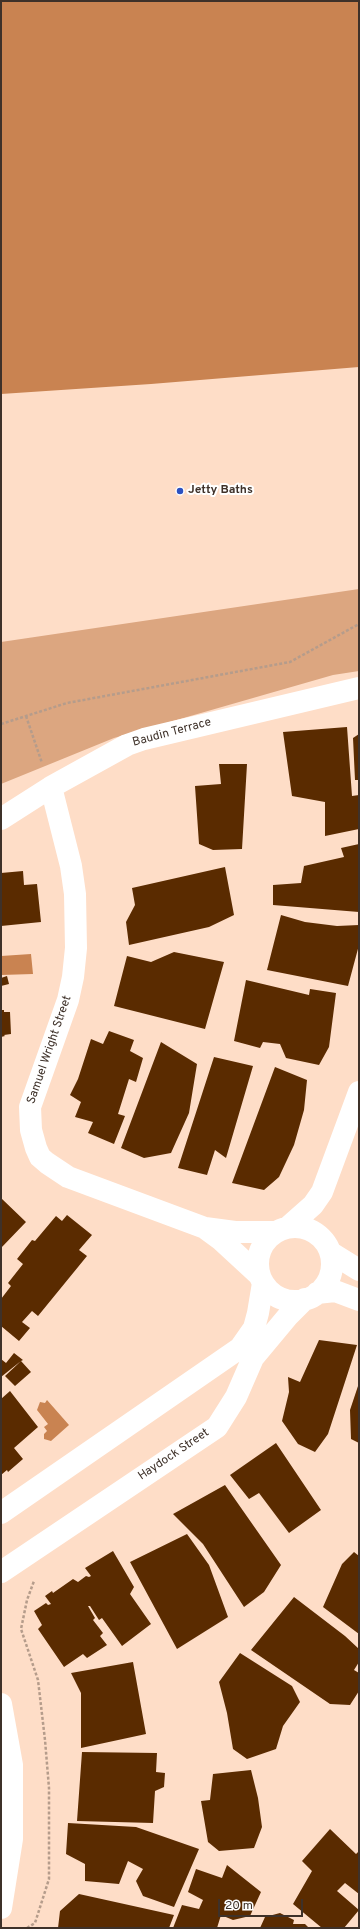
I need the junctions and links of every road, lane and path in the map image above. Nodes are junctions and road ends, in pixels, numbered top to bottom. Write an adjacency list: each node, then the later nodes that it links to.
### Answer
1 (359, 624): 3 (path)
2 (359, 688): 5 (street, Baudin Terrace)
3 (26, 716): 4 (path); 5 (path)
4 (1, 724)
5 (51, 787): 6 (street, Baudin Terrace); 9 (street, Samuel Wright Street)
6 (1, 819)
7 (359, 1092): 8 (street)
8 (322, 1192): 10 (street); 11 (street)
9 (206, 1228): 10 (street, Samuel Wright Street); 13 (street, Samuel Wright Street)
10 (281, 1230): 11 (street); 13 (street)
11 (328, 1248): 12 (street); 14 (street)
12 (359, 1270)
13 (261, 1279): 14 (street); 16 (street)
14 (311, 1296): 15 (street); 17 (street, Haydock Street)
15 (359, 1300)
16 (1, 1512)
17 (22, 1558): 18 (street, Haydock Street); 21 (path)
18 (1, 1572)
19 (1, 1704): 20 (street)
20 (1, 1908)
21 (27, 1928)

